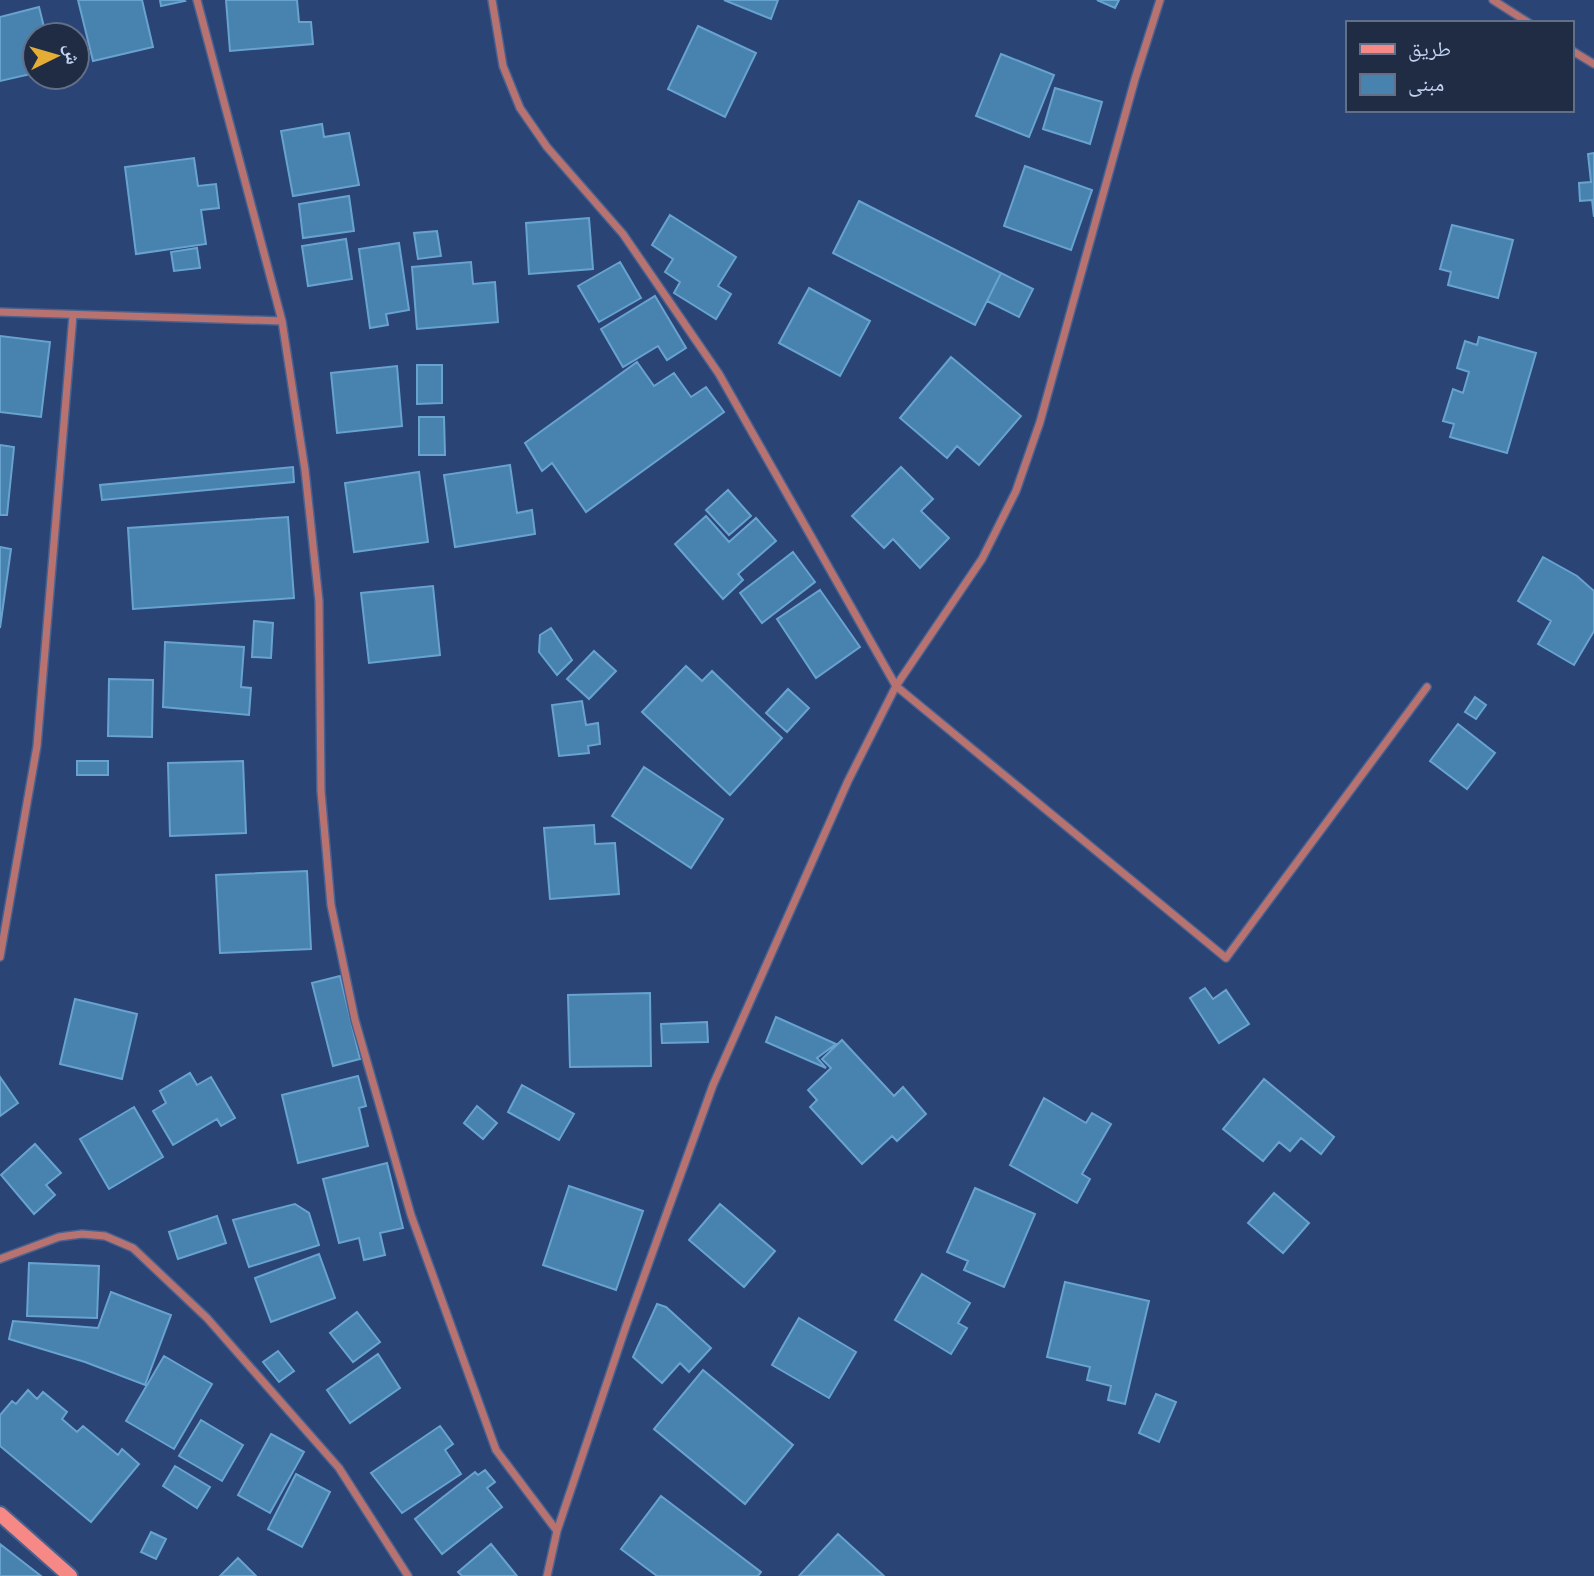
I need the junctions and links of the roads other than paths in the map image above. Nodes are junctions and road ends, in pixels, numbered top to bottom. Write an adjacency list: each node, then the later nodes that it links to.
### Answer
1 (197, 0): 10 (street)
2 (492, 0): 11 (street)
3 (1160, 0): 11 (street)
4 (1493, 0): 5 (street)
5 (1526, 21)
6 (1573, 51): 7 (street)
7 (1594, 64)
8 (0, 313): 9 (street)
9 (74, 314): 10 (street); 13 (street)
10 (282, 321): 16 (street)
11 (896, 687): 12 (street); 16 (street)
12 (1427, 687)
13 (0, 957)
14 (0, 1259): 18 (street)
15 (0, 1514): 17 (street)
16 (557, 1531): 19 (street)
17 (70, 1576)
18 (408, 1576)
19 (547, 1576)

